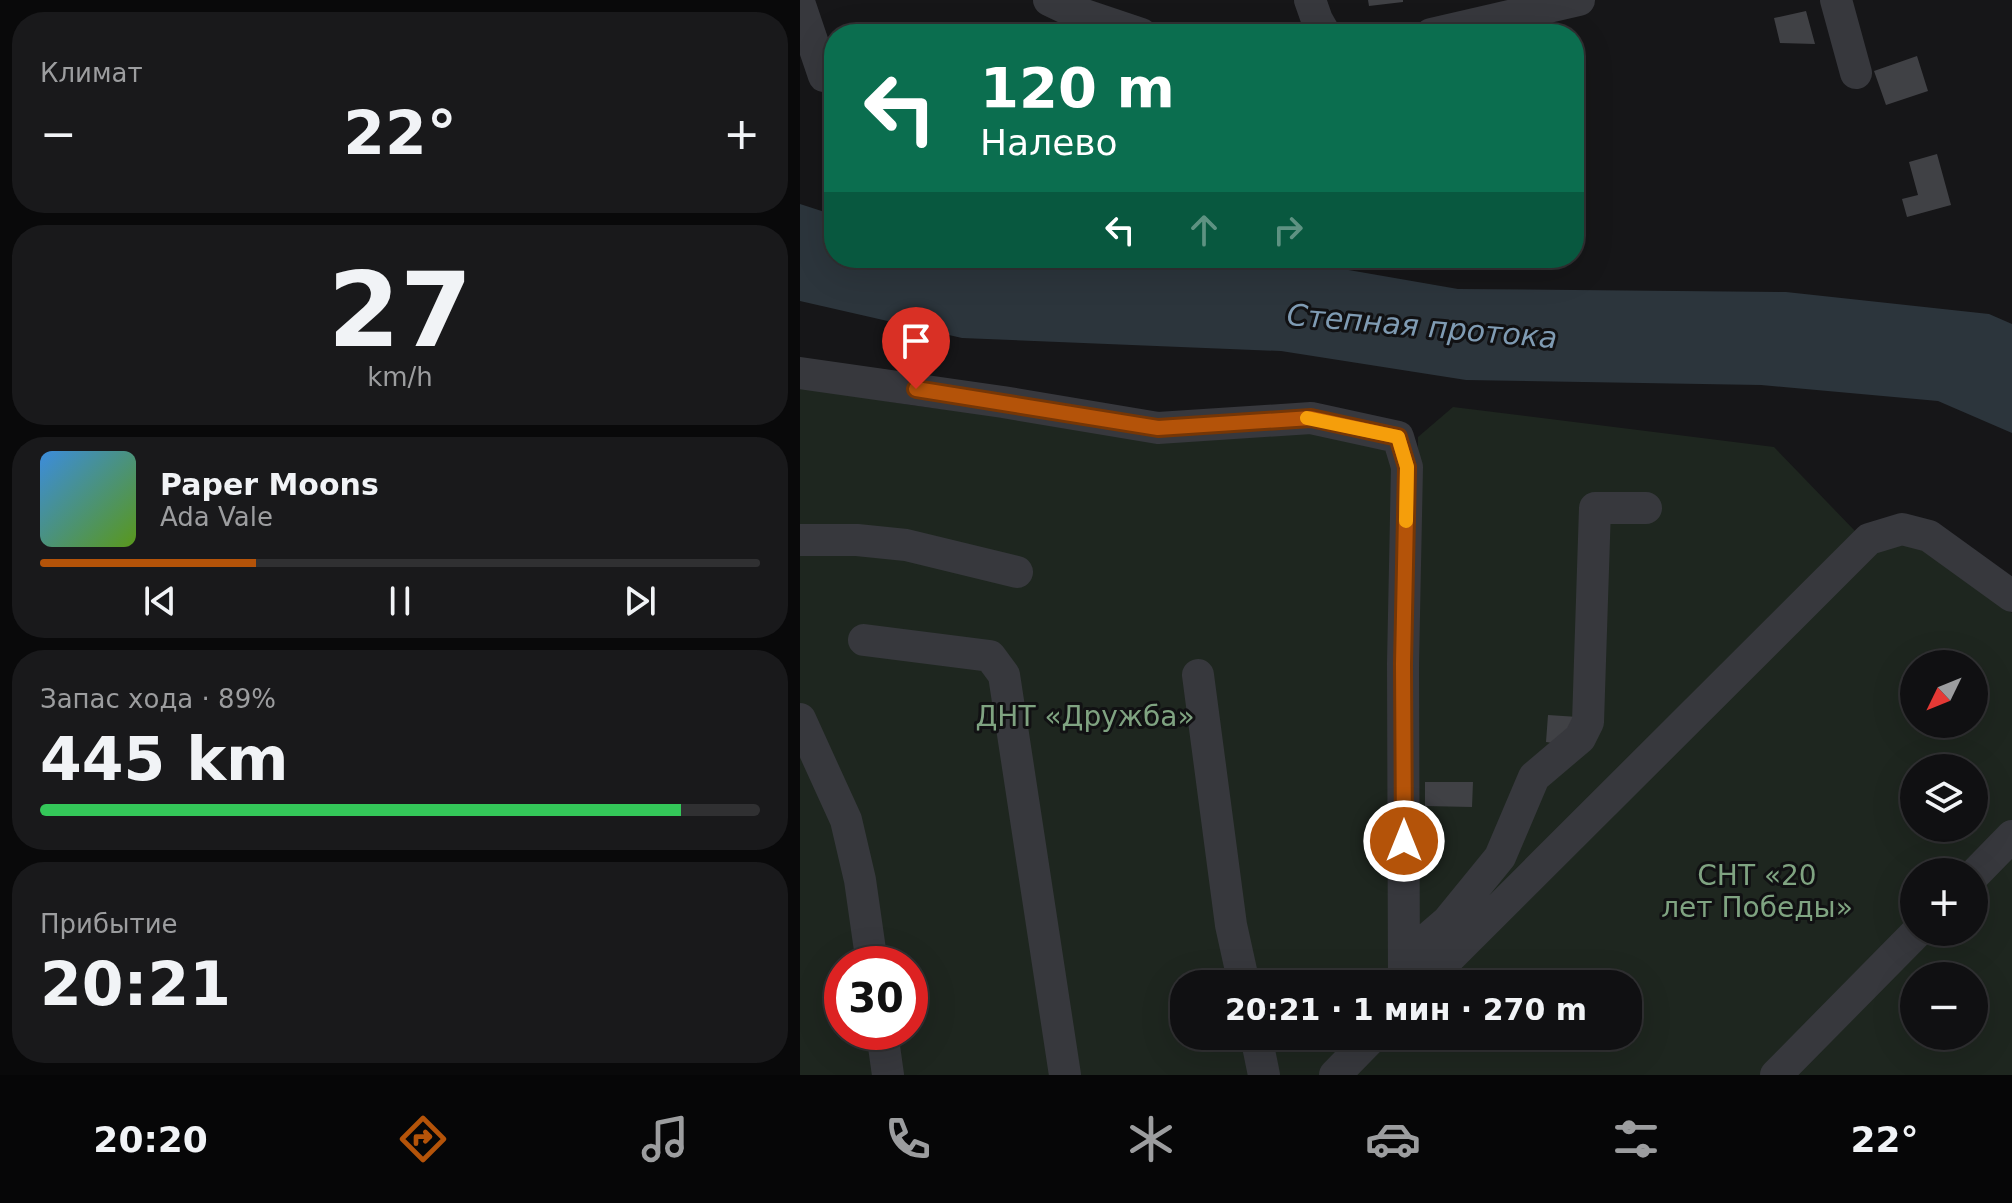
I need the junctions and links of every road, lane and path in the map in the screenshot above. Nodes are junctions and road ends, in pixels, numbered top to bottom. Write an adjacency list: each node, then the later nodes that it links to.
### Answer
1 (1049, 0): 6 (street)
2 (1310, 0): 7 (street)
3 (1836, 0): 9 (street)
4 (1569, 1): 8 (street)
5 (800, 5): 10 (street)
6 (1111, 24)
7 (1319, 24)
8 (1473, 24)
9 (1856, 73)
10 (824, 76)
11 (800, 373): 24 (street)
12 (1646, 508): 25 (street)
13 (800, 540): 14 (street)
14 (1017, 572)
15 (2012, 596): 26 (street)
16 (864, 640): 31 (street)
17 (1198, 675): 23 (street)
18 (800, 719): 21 (street)
19 (2012, 836): 20 (street)
20 (1988, 861)
21 (869, 946)
22 (1903, 946): 34 (street)
23 (1241, 970)
24 (1411, 970)
25 (1415, 970)
26 (1417, 970)
27 (885, 1050): 30 (street)
28 (1259, 1050): 32 (street)
29 (1359, 1050): 33 (street)
30 (888, 1075)
31 (1065, 1075)
32 (1264, 1075)
33 (1335, 1075)
34 (1776, 1075)

